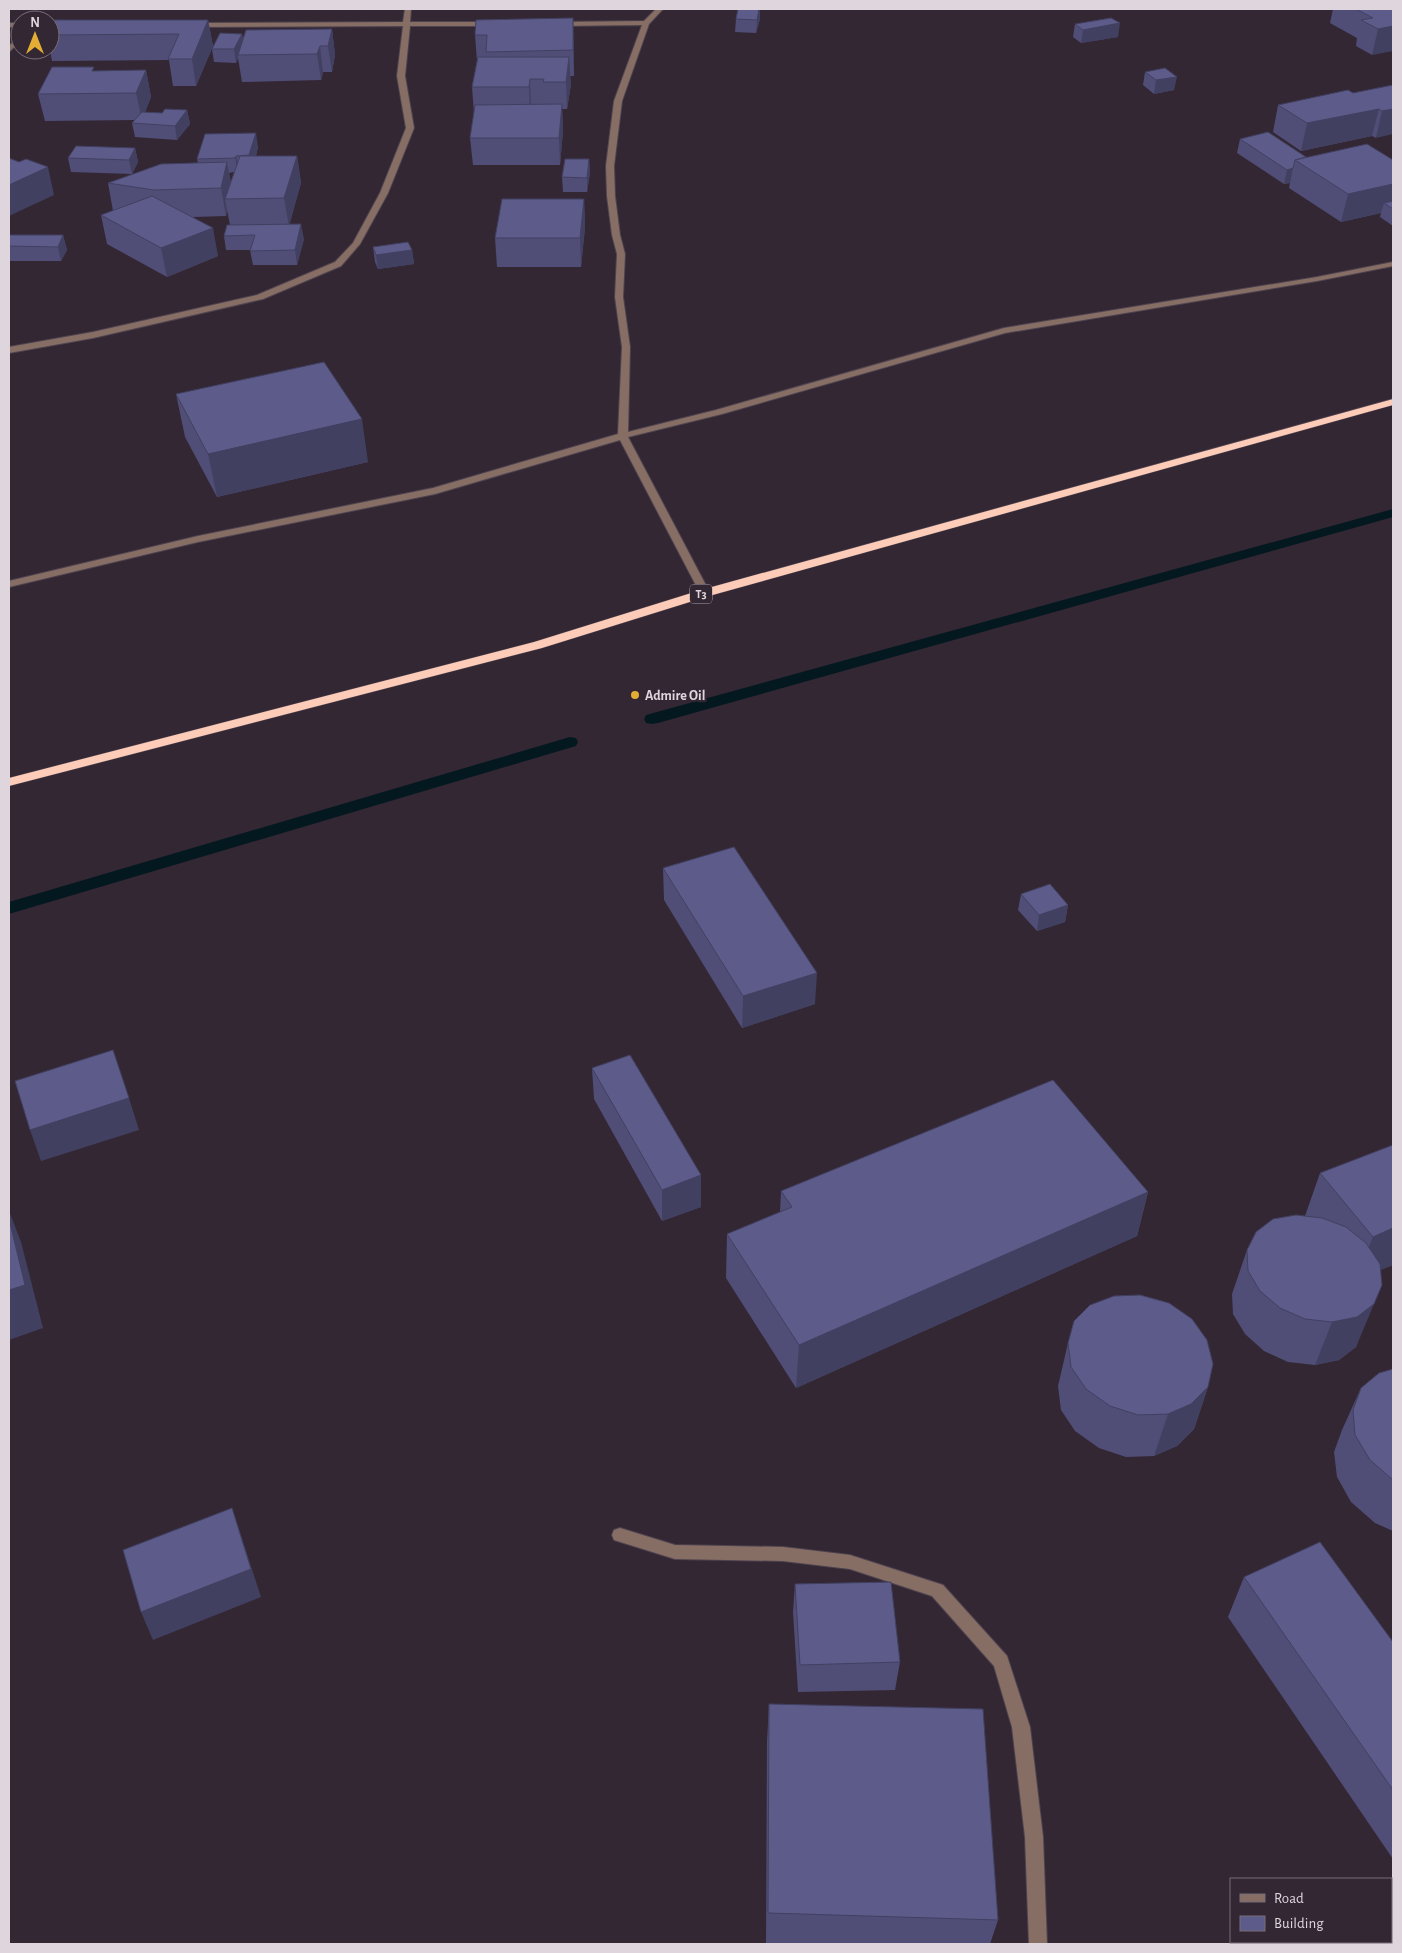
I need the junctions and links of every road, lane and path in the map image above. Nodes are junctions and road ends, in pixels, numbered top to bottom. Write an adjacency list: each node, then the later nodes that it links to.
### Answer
1 (408, 9): 7 (street)
2 (660, 9): 3 (street)
3 (646, 23): 5 (street); 11 (street)
4 (503, 24): 7 (street)
5 (550, 24)
6 (179, 25): 7 (street)
7 (408, 25): 9 (street)
8 (1393, 264): 11 (street)
9 (9, 350)
10 (1393, 402): 13 (highway, T3)
11 (622, 436): 12 (street); 13 (street)
12 (9, 584)
13 (705, 593): 14 (highway, T3)
14 (9, 782)
15 (620, 1535): 16 (street)
16 (1038, 1944)

